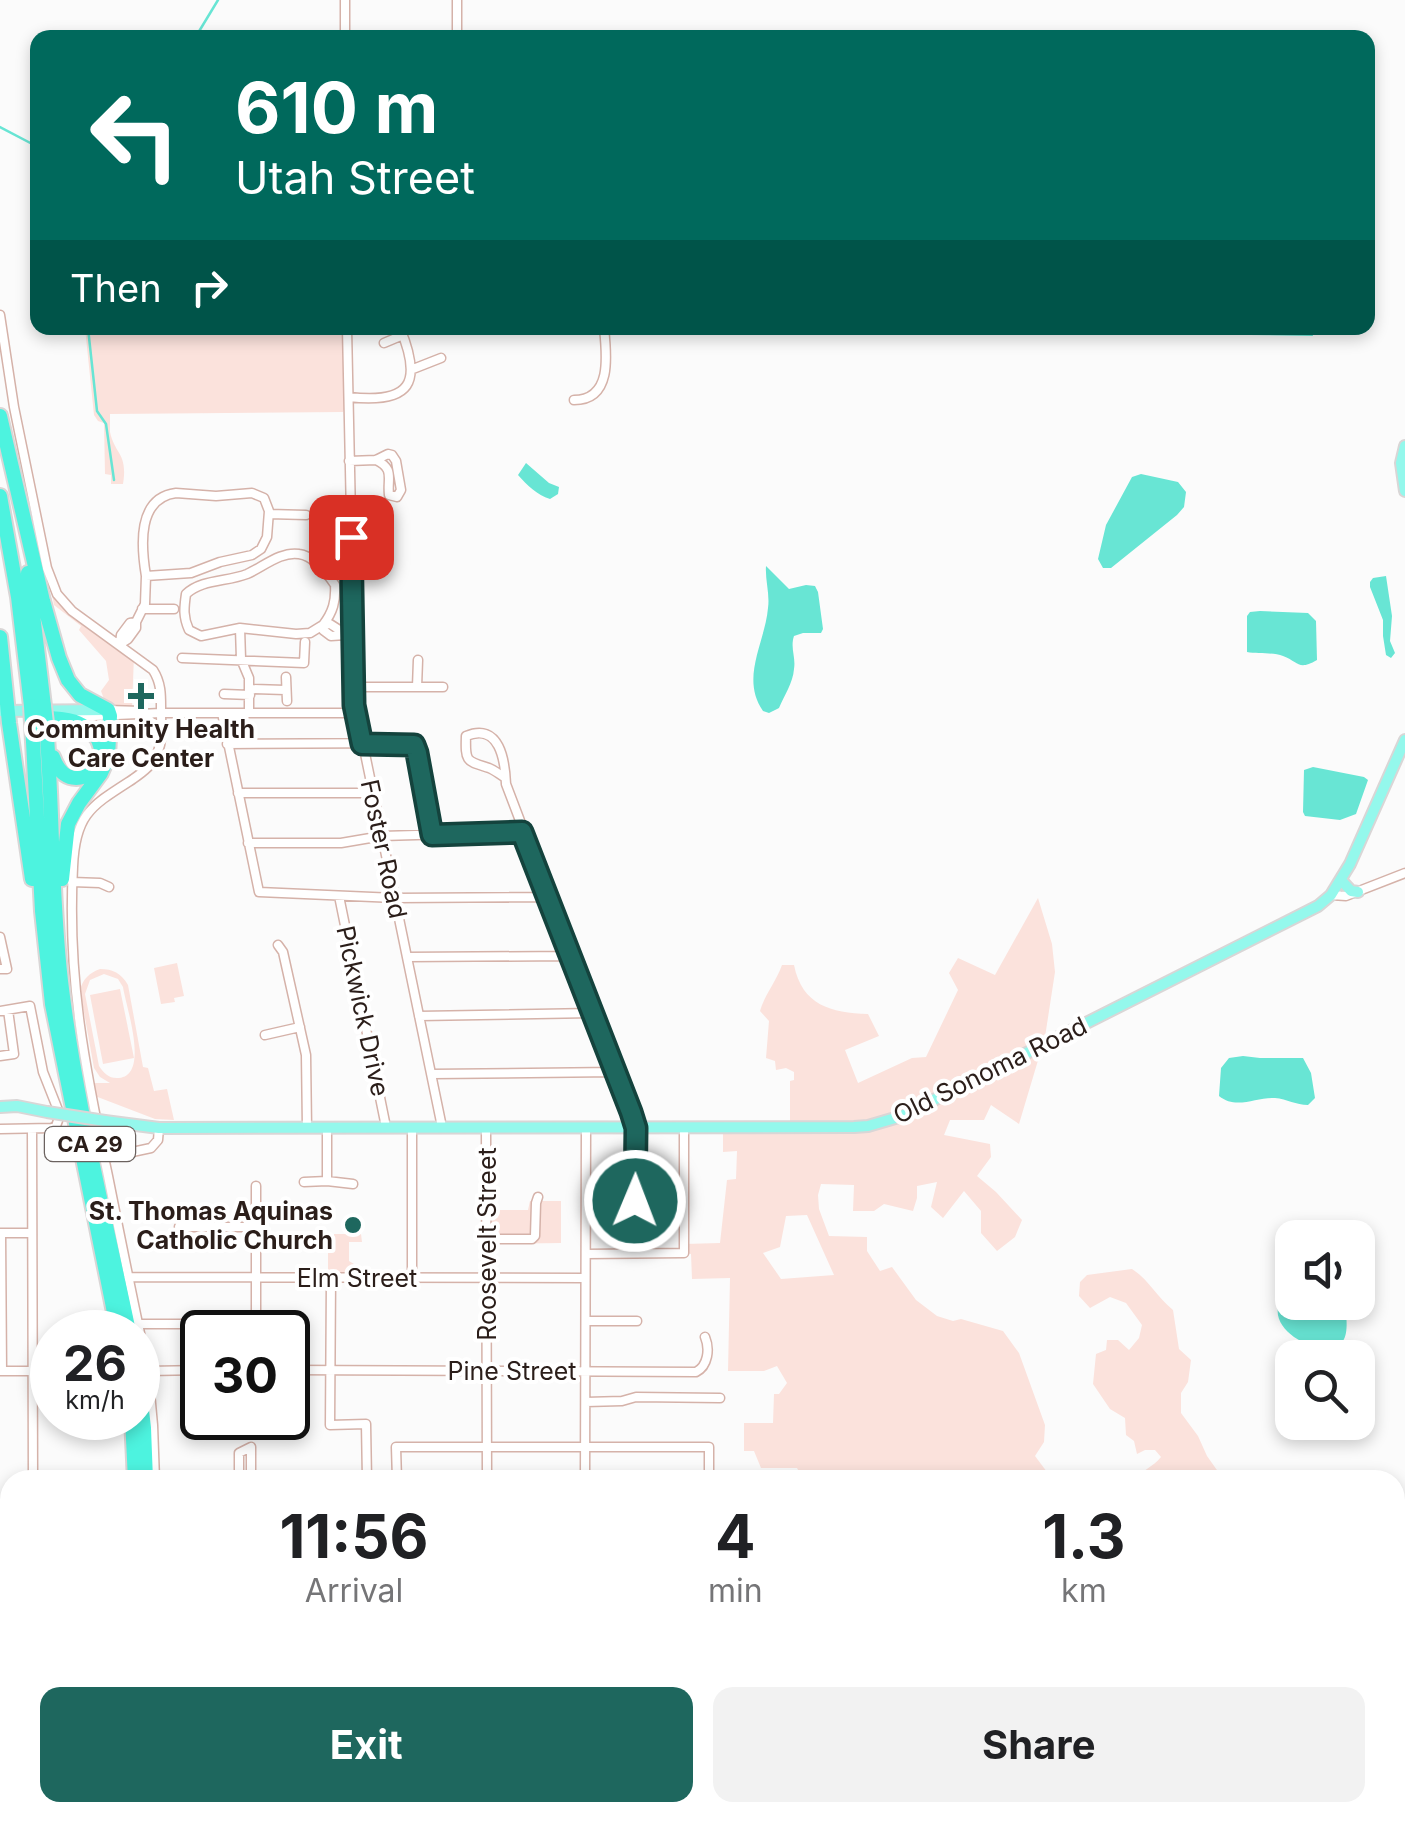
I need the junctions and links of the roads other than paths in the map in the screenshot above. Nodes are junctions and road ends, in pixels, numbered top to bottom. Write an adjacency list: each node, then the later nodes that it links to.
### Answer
1 (346, 0): 3 (street)
2 (457, 0): 4 (street)
3 (345, 30)
4 (456, 30)
5 (0, 315): 32 (street)
6 (348, 335): 13 (street, Foster Road)
7 (396, 335): 10 (street)
8 (403, 335): 12 (street)
9 (604, 335): 14 (street)
10 (384, 343)
11 (440, 358): 12 (street)
12 (413, 369): 13 (street)
13 (349, 396): 19 (street, Foster Road)
14 (574, 400)
15 (0, 416): 45 (highway)
16 (0, 424): 50 (highway, CA 29)
17 (1405, 446): 20 (main road)
18 (376, 460): 18 (street); 19 (street)
19 (350, 461): 29 (street, Foster Road)
20 (1405, 491)
21 (0, 496): 50 (highway, CA 29)
22 (268, 514): 23 (street); 24 (street); 24 (street)
23 (306, 515)
24 (146, 576): 25 (street)
25 (142, 609): 26 (street); 32 (street)
26 (174, 609)
27 (323, 625): 28 (street); 28 (street); 29 (street)
28 (240, 628): 34 (street)
29 (352, 632): 37 (street, Foster Road)
30 (0, 637): 44 (highway)
31 (305, 642): 34 (street)
32 (120, 644): 46 (street)
33 (182, 658): 34 (street)
34 (241, 659): 41 (street)
35 (418, 660): 38 (street)
36 (286, 677): 40 (street)
37 (354, 687): 38 (street); 49 (street, Foster Road)
38 (417, 687): 39 (street)
39 (443, 688)
40 (285, 690): 41 (street); 43 (street)
41 (250, 692): 42 (street); 48 (street)
42 (224, 694)
43 (286, 701)
44 (3, 711): 45 (main road); 50 (main road); 55 (highway)
45 (109, 713): 46 (street); 50 (street); 74 (highway)
46 (161, 713): 47 (street); 65 (street)
47 (222, 713): 48 (street); 53 (street)
48 (249, 713): 49 (street)
49 (356, 713): 54 (street, Foster Road)
50 (38, 715): 50 (highway); 74 (highway, CA 29); 78 (highway, CA 29)
51 (0, 732): 55 (highway)
52 (1405, 740): 64 (main road, Old Sonoma Road)
53 (227, 744): 54 (street); 57 (street)
54 (362, 744): 58 (street, Foster Road); 60 (street)
55 (16, 761): 78 (highway)
56 (504, 777): 56 (street); 59 (street)
57 (238, 793): 58 (street); 62 (street)
58 (372, 793): 61 (street, Foster Road)
59 (522, 832): 60 (street); 71 (street)
60 (432, 835): 61 (street)
61 (382, 836): 62 (street); 70 (street, Foster Road)
62 (248, 844): 69 (street)
63 (1405, 873): 67 (street)
64 (1341, 880): 67 (main road); 68 (main road, Old Sonoma Road)
65 (72, 882): 66 (street); 102 (street)
66 (109, 887)
67 (1358, 892): 68 (street)
68 (1331, 895): 98 (main road, Old Sonoma Road)
69 (339, 896): 70 (street); 88 (street, Pickwick Drive)
70 (394, 898): 71 (street); 76 (street, Foster Road)
71 (548, 898): 75 (street)
72 (0, 937): 77 (street)
73 (278, 946): 82 (street)
74 (58, 954): 125 (highway, CA 29)
75 (570, 956): 76 (street); 80 (street)
76 (407, 957): 81 (street, Foster Road)
77 (4, 969)
78 (52, 1004): 124 (highway, CA 29)
79 (4, 1010): 84 (street); 100 (street)
80 (593, 1013): 81 (street); 85 (street)
81 (419, 1016): 86 (street, Foster Road)
82 (300, 1027): 83 (street); 95 (street)
83 (265, 1035)
84 (0, 1056)
85 (615, 1072): 86 (street); 97 (street)
86 (432, 1074): 90 (street, Foster Road)
87 (0, 1110): 93 (main road, Old Sonoma Road, bridge)
88 (386, 1127): 89 (main road, Old Sonoma Road); 96 (main road, Old Sonoma Road)
89 (412, 1127): 90 (main road, Old Sonoma Road); 120 (street)
90 (442, 1127): 91 (main road, Old Sonoma Road)
91 (486, 1127): 92 (main road, Old Sonoma Road); 115 (street, Roosevelt Street)
92 (586, 1127): 97 (main road, Old Sonoma Road); 108 (street)
93 (159, 1128): 94 (main road, Old Sonoma Road); 101 (street)
94 (175, 1128): 95 (main road, Old Sonoma Road); 101 (street)
95 (307, 1128): 96 (main road, Old Sonoma Road)
96 (327, 1128): 104 (street)
97 (636, 1128): 98 (main road, Old Sonoma Road); 109 (street)
98 (684, 1128): 110 (street)
99 (0, 1129): 100 (street)
100 (32, 1129): 114 (street)
101 (155, 1145): 102 (street)
102 (104, 1158): 117 (street)
103 (304, 1182): 104 (street)
104 (327, 1182): 105 (street)
105 (353, 1184)
106 (256, 1186): 112 (street)
107 (538, 1196): 115 (street)
108 (586, 1201): 109 (street); 116 (street)
109 (635, 1201): 110 (street)
110 (684, 1201): 116 (street)
111 (179, 1227): 112 (street)
112 (256, 1227): 118 (street)
113 (2, 1233): 114 (street); 134 (street)
114 (31, 1233): 123 (street)
115 (486, 1239): 121 (street, Roosevelt Street)
116 (586, 1254): 122 (street)
117 (128, 1277): 118 (street, Elm Street); 126 (street)
118 (256, 1277): 119 (street, Elm Street); 127 (street)
119 (331, 1278): 120 (street, Elm Street); 133 (street)
120 (412, 1278): 121 (street, Elm Street)
121 (486, 1278): 122 (street, Elm Street); 135 (street, Roosevelt Street)
122 (585, 1278): 129 (street)
123 (32, 1310)
124 (114, 1310)
125 (130, 1310)
126 (132, 1310)
127 (256, 1310)
128 (637, 1320): 129 (street)
129 (586, 1321): 136 (street)
130 (705, 1336): 136 (street, Pine Street)
131 (30, 1370): 134 (street)
132 (310, 1370): 133 (street, Pine Street)
133 (330, 1370): 135 (street, Pine Street); 151 (street)
134 (1, 1371)
135 (487, 1371): 136 (street, Pine Street); 143 (street, Roosevelt Street)
136 (586, 1371): 138 (street)
137 (720, 1398): 138 (street)
138 (586, 1402): 144 (street)
139 (33, 1440): 145 (street)
140 (133, 1440): 146 (highway)
141 (144, 1440): 147 (highway)
142 (153, 1440): 148 (street)
143 (487, 1446): 144 (street); 152 (street); 153 (street, Roosevelt Street)
144 (586, 1446): 154 (street); 155 (street)
145 (33, 1470)
146 (134, 1470)
147 (146, 1470)
148 (155, 1470)
149 (239, 1470): 150 (street)
150 (251, 1470)
151 (367, 1470)
152 (396, 1470)
153 (486, 1470)
154 (585, 1470)
155 (709, 1470)

